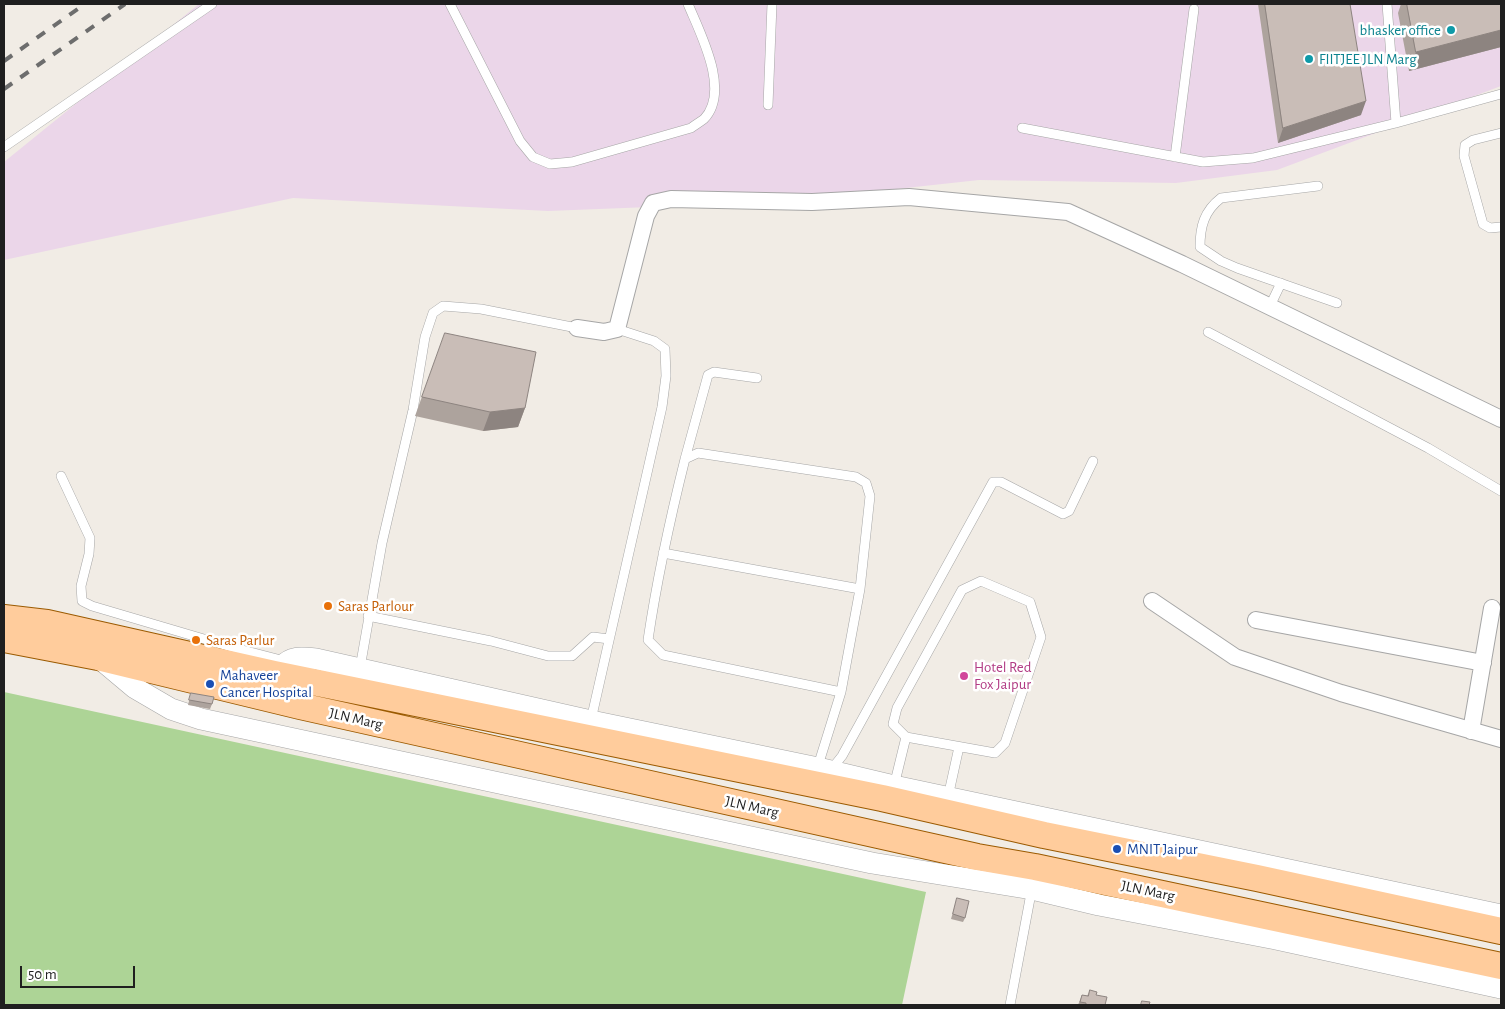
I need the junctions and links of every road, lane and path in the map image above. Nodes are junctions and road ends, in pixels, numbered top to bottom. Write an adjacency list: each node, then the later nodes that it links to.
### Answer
1 (212, 4): 12 (lane)
2 (450, 4): 3 (lane)
3 (688, 4)
4 (772, 4): 8 (lane)
5 (1387, 4): 9 (lane)
6 (1194, 9): 13 (lane)
7 (1501, 94): 9 (lane)
8 (768, 105)
9 (1396, 123): 13 (lane)
10 (1022, 128): 13 (lane)
11 (1501, 133): 15 (lane)
12 (4, 147)
13 (1175, 157)
14 (1318, 186): 16 (lane)
15 (1501, 227)
16 (1281, 283): 17 (lane); 18 (lane)
17 (1337, 303)
18 (1270, 306): 20 (street); 23 (street)
19 (577, 328): 20 (street); 33 (lane)
20 (617, 329): 38 (lane)
21 (1208, 332): 27 (lane)
22 (757, 378): 24 (lane)
23 (1501, 419)
24 (685, 459): 28 (lane); 29 (lane)
25 (1093, 461): 51 (lane)
26 (61, 476): 43 (lane)
27 (1501, 491)
28 (663, 553): 29 (lane); 45 (lane)
29 (860, 589): 45 (lane)
30 (1152, 601): 47 (street)
31 (4, 605): 36 (main road)
32 (1492, 608): 42 (street)
33 (368, 616): 38 (lane); 44 (lane)
34 (4, 618): 36 (main road)
35 (1256, 620): 42 (street)
36 (47, 624): 43 (main road, JLN Marg)
37 (4, 639): 39 (main road, JLN Marg)
38 (609, 639): 46 (lane)
39 (31, 645): 40 (main road); 41 (main road, JLN Marg)
40 (4, 649)
41 (98, 657): 55 (main road, JLN Marg); 55 (street)
42 (1483, 662): 47 (street)
43 (279, 668): 44 (main road, JLN Marg)
44 (357, 679): 46 (main road, JLN Marg)
45 (841, 692): 51 (lane)
46 (589, 730): 51 (main road, JLN Marg)
47 (1471, 730): 49 (street)
48 (906, 737): 50 (lane); 50 (lane); 52 (lane)
49 (1501, 739)
50 (959, 747): 53 (lane)
51 (820, 777): 52 (street); 54 (main road, JLN Marg)
52 (894, 786): 53 (street)
53 (948, 797): 54 (street)
54 (1045, 826): 56 (main road, JLN Marg); 57 (street)
55 (1033, 878): 60 (main road, JLN Marg); 63 (lane)
56 (1257, 878): 57 (main road); 59 (main road, JLN Marg)
57 (1335, 879): 58 (street)
58 (1501, 915)
59 (1501, 931)
60 (1407, 957): 61 (main road, JLN Marg); 62 (street)
61 (1501, 966)
62 (1501, 988)
63 (1010, 1005)

